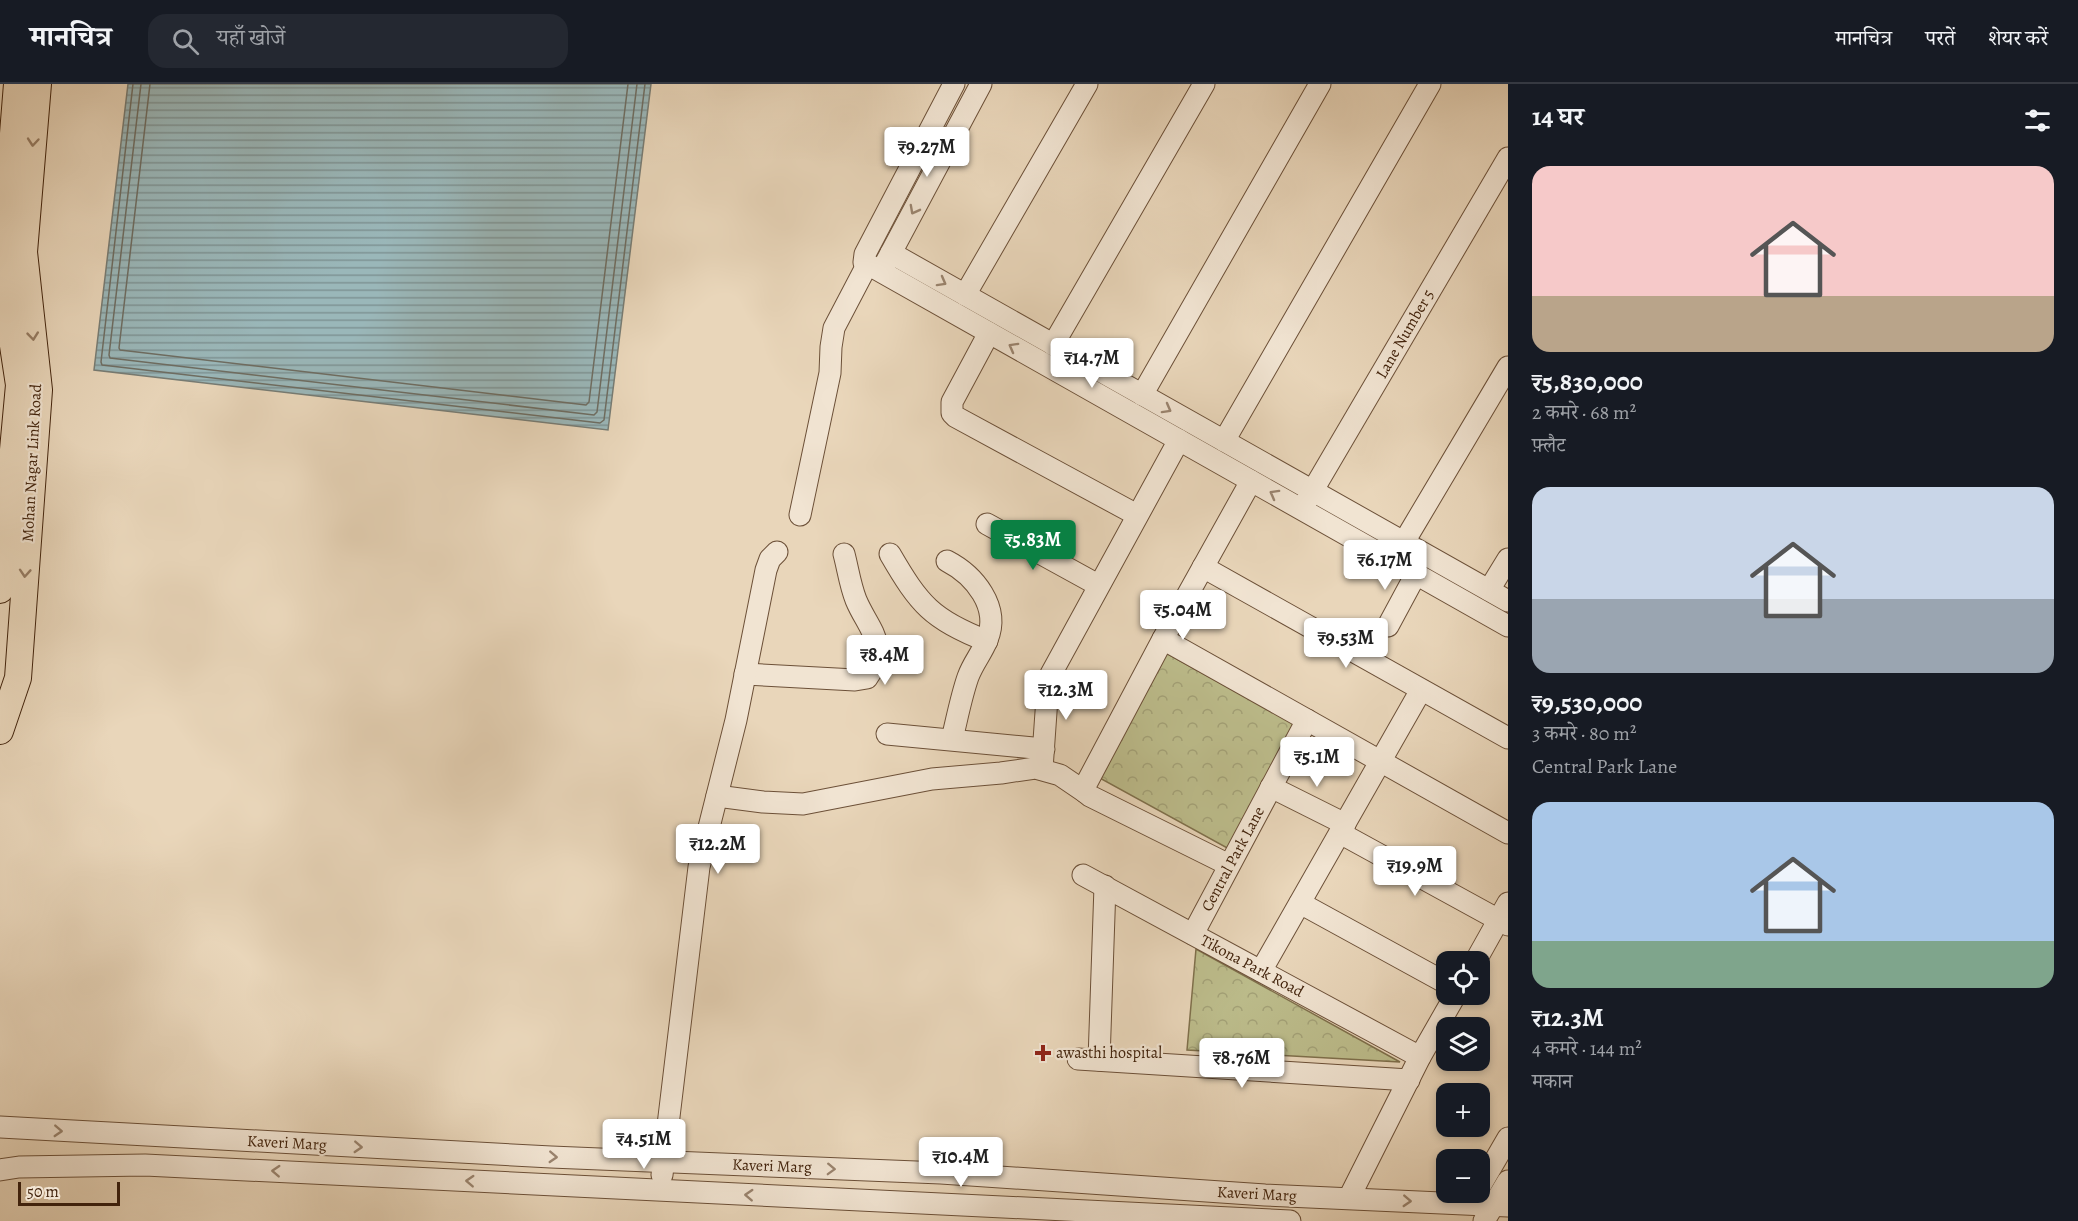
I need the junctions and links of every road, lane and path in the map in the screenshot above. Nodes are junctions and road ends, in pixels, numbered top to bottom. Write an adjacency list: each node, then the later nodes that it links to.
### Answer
1 (17, 84): 35 (main road, Mohan Nagar Link Road)
2 (38, 84): 44 (main road, Mohan Nagar Link Road, one-way to 44)
3 (954, 84): 11 (street)
4 (981, 84): 10 (street, one-way to 10)
5 (1087, 84): 12 (street)
6 (1204, 84): 14 (street)
7 (1320, 84): 16 (street)
8 (1430, 84): 18 (street)
9 (1508, 158): 20 (street, Lane Number 5)
10 (891, 253): 11 (street); 12 (street, one-way to 12)
11 (871, 264): 13 (street); 22 (street)
12 (965, 295): 14 (street)
13 (989, 333): 17 (street, one-way to 13); 23 (street)
14 (1053, 345): 16 (street)
15 (1508, 367): 25 (street)
16 (1142, 395): 18 (street, one-way to 18)
17 (1179, 440): 19 (street); 23 (street)
18 (1224, 441): 20 (street)
19 (1251, 481): 21 (street, one-way to 19); 31 (street)
20 (1313, 490): 21 (street, Lane Number 5); 25 (street)
21 (1302, 509): 32 (street)
22 (800, 515)
23 (1137, 515): 33 (street)
24 (987, 524): 33 (street)
25 (1404, 542): 34 (street)
26 (777, 552): 41 (street)
27 (844, 554): 41 (street)
28 (891, 554): 40 (street)
29 (1508, 559): 34 (street)
30 (947, 561): 40 (street)
31 (1203, 567): 39 (street); 42 (street)
32 (1416, 574): 37 (street); 38 (street)
33 (1098, 585): 48 (street)
34 (1489, 590): 36 (street)
35 (0, 591)
36 (1508, 601)
37 (1388, 626)
38 (1508, 626)
39 (1162, 639): 43 (street); 51 (street)
40 (987, 641): 47 (street)
41 (745, 674): 52 (street)
42 (1421, 690): 46 (street); 49 (street)
43 (1307, 720): 49 (street); 50 (street, Central Park Lane)
44 (0, 731)
45 (886, 734): 47 (street)
46 (1508, 738)
47 (952, 739): 48 (street)
48 (1043, 759): 51 (street); 52 (street)
49 (1380, 761): 53 (street); 54 (street)
50 (1271, 787): 53 (street); 55 (street, Central Park Lane)
51 (1085, 792): 55 (street)
52 (717, 796): 71 (street)
53 (1342, 829): 58 (street); 59 (street)
54 (1508, 833)
55 (1229, 865): 60 (street, Central Park Lane)
56 (1083, 875): 57 (street, Tikona Park Road)
57 (1105, 886): 60 (street, Tikona Park Road); 67 (street)
58 (1300, 903): 62 (street); 63 (street)
59 (1505, 916): 61 (street)
60 (1193, 934): 62 (street, Tikona Park Road)
61 (1482, 951)
62 (1261, 971): 65 (street, Tikona Park Road)
63 (1436, 978)
64 (1450, 1005): 65 (street)
65 (1420, 1057): 68 (street)
66 (1078, 1059): 67 (street)
67 (1099, 1060): 68 (street)
68 (1409, 1080): 77 (street)
69 (0, 1127): 71 (street, Kaveri Marg, one-way to 71)
70 (1508, 1138): 72 (street)
71 (663, 1162): 74 (street, Kaveri Marg, one-way to 74); 76 (street)
72 (1490, 1169)
73 (0, 1170): 76 (street, Kaveri Marg, one-way to 73)
74 (941, 1173): 77 (street, Kaveri Marg); 80 (street)
75 (1508, 1181): 81 (street)
76 (660, 1191): 80 (street, Kaveri Marg, one-way to 76)
77 (1349, 1198): 78 (street, Kaveri Marg, one-way to 78)
78 (1436, 1200)
79 (1476, 1203): 81 (street, Kaveri Marg)
80 (941, 1204): 82 (street, Kaveri Marg)
81 (1495, 1211)
82 (1290, 1221)

